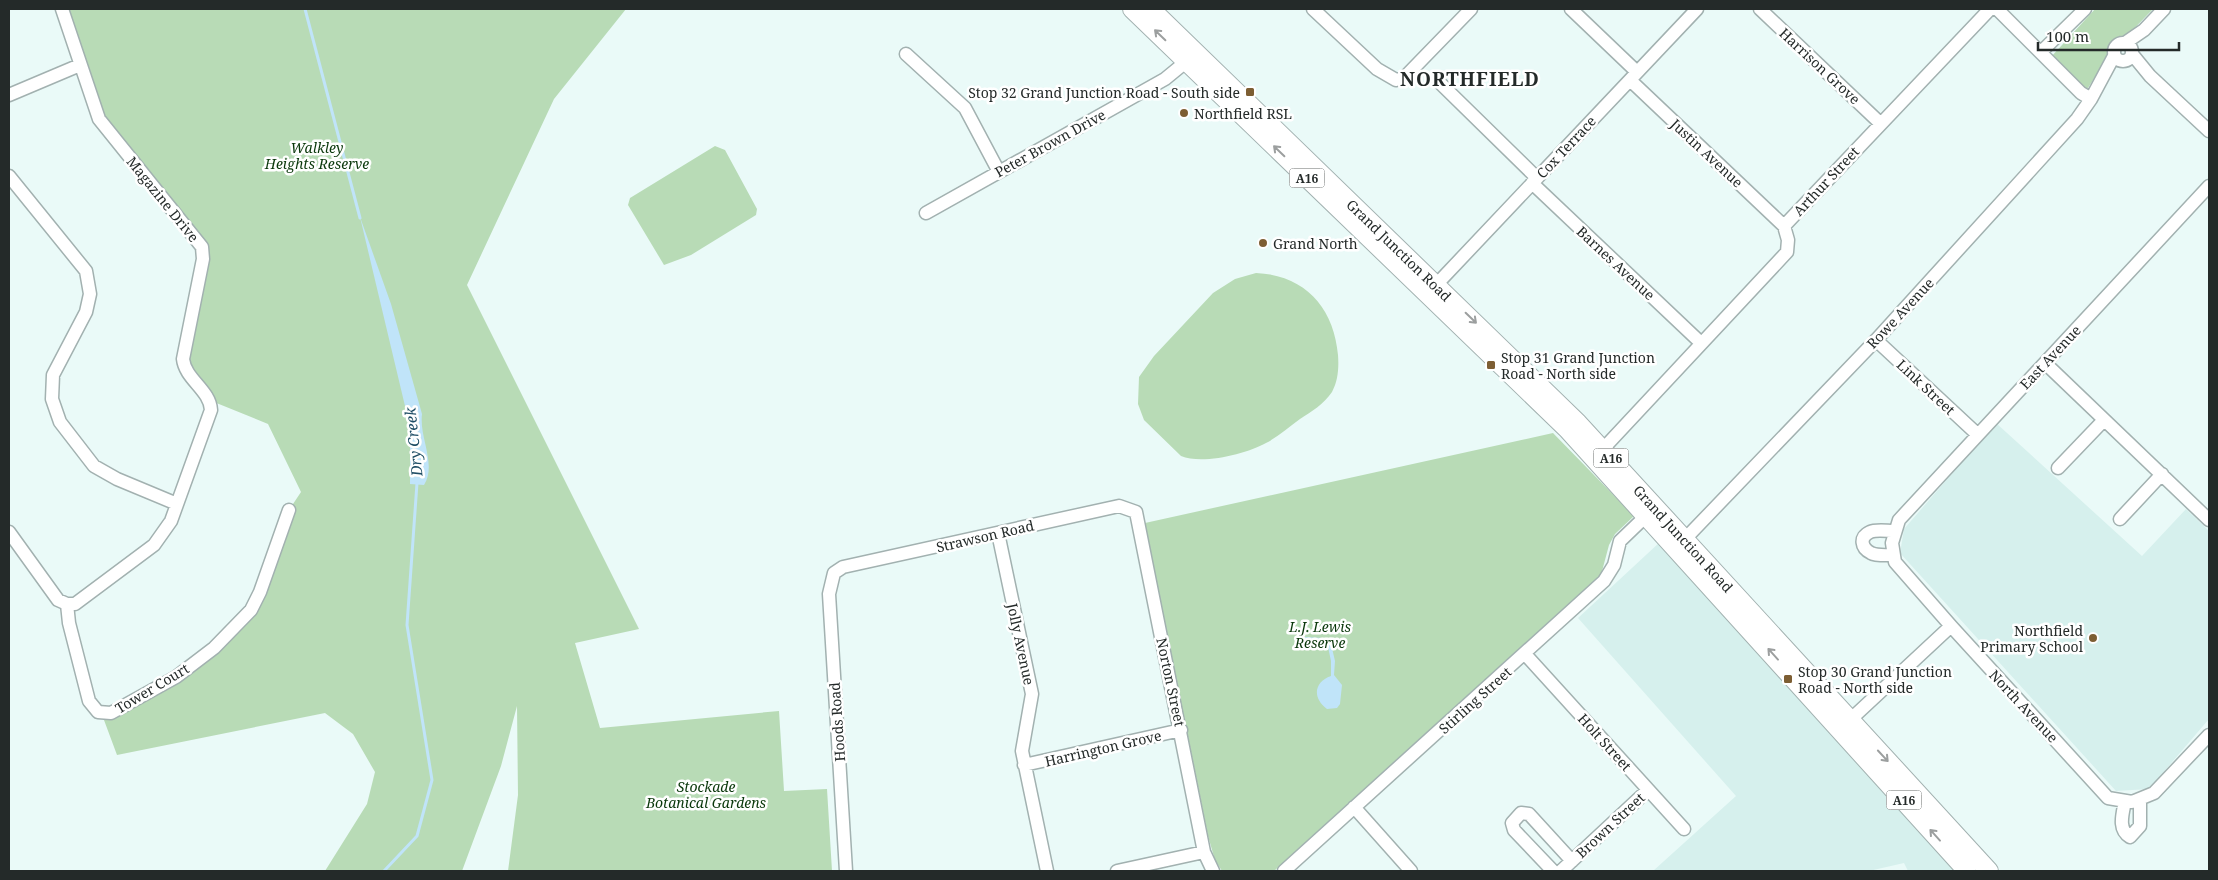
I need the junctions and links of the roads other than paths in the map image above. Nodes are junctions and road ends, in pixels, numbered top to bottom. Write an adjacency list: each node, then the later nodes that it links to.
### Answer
1 (62, 9): 17 (street, Magazine Drive)
2 (1132, 9): 16 (highway, Grand Junction Road / A16, one-way to 2)
3 (1151, 9): 16 (highway, Grand Junction Road / A16)
4 (1313, 9): 5 (street)
5 (1472, 9)
6 (1571, 9): 18 (street, Justin Avenue)
7 (1697, 9): 18 (street, Cox Terrace)
8 (1760, 9): 22 (street, Harrison Grove)
9 (1990, 9): 22 (street, Arthur Street)
10 (1997, 9): 13 (street)
11 (2086, 9): 13 (street)
12 (2164, 9): 15 (street, Rowe Avenue)
13 (2041, 52): 21 (street)
14 (906, 54): 24 (street)
15 (2125, 54): 21 (street, Rowe Avenue); 23 (street)
16 (1192, 57): 24 (street, Peter Brown Drive); 30 (highway, Grand Junction Road / A16)
17 (80, 65): 20 (street); 39 (street, Magazine Drive)
18 (1633, 76): 26 (street, Cox Terrace); 29 (street, Justin Avenue)
19 (1439, 82): 26 (street, Barnes Avenue)
20 (9, 95)
21 (2091, 100): 31 (street, Rowe Avenue)
22 (1880, 123): 29 (street, Arthur Street)
23 (2209, 131)
24 (999, 172): 28 (street, Peter Brown Drive)
25 (9, 176): 39 (street)
26 (1535, 180): 30 (street, Cox Terrace); 32 (street, Barnes Avenue)
27 (2209, 186): 33 (street, East Avenue)
28 (926, 213)
29 (1784, 226): 32 (street, Arthur Street)
30 (1431, 289): 36 (highway, Grand Junction Road / A16, one-way to 36); 41 (highway, Grand Junction Road / A16)
31 (1876, 340): 35 (street, Link Street); 47 (street, Rowe Avenue)
32 (1701, 343): 36 (street, Arthur Street)
33 (2045, 363): 34 (street); 35 (street, East Avenue)
34 (2104, 420): 37 (street); 38 (street)
35 (1977, 434): 48 (street, East Avenue)
36 (1603, 449): 41 (highway, Grand Junction Road / A16)
37 (2058, 468)
38 (2162, 474): 43 (street); 44 (street)
39 (177, 504): 51 (street, Magazine Drive)
40 (289, 510): 51 (street, Tower Court)
41 (1651, 511): 47 (highway, Grand Junction Road / A16); 50 (highway, Grand Junction Road / A16); 53 (street, Stirling Street)
42 (1136, 512): 46 (street, Strawson Road); 55 (street, Norton Street)
43 (2120, 519)
44 (2209, 520)
45 (9, 532): 51 (street)
46 (998, 533): 49 (street, Strawson Road); 57 (street, Jolly Avenue)
47 (1685, 539): 50 (highway, Grand Junction Road / A16)
48 (1894, 543): 48 (street); 52 (street, North Avenue)
49 (834, 573): 64 (street, Hoods Road)
50 (1734, 602): 54 (highway, Grand Junction Road / A16)
51 (67, 604)
52 (1951, 626): 54 (street); 59 (street, North Avenue)
53 (1525, 654): 58 (street, Holt Street); 60 (street, Stirling Street)
54 (1846, 725): 72 (highway, Grand Junction Road / A16, one-way to 54); 73 (highway, Grand Junction Road / A16, one-way to 73)
55 (1181, 730): 57 (street, Harrington Grove); 62 (street, Norton Street)
56 (2209, 735): 59 (street)
57 (1024, 765): 65 (street, Jolly Avenue)
58 (1648, 790): 61 (street, Holt Street); 63 (street, Brown Street)
59 (2132, 801): 59 (street)
60 (1354, 807): 68 (street, Stirling Street); 69 (street)
61 (1684, 829)
62 (1204, 852): 66 (street); 67 (street, Norton Street)
63 (1572, 861): 70 (street, Brown Street); 71 (street, Brown Street)
64 (846, 871)
65 (1047, 871)
66 (1117, 871)
67 (1213, 871)
68 (1284, 871)
69 (1411, 871)
70 (1553, 871)
71 (1561, 871)
72 (1967, 871)
73 (1989, 871)

